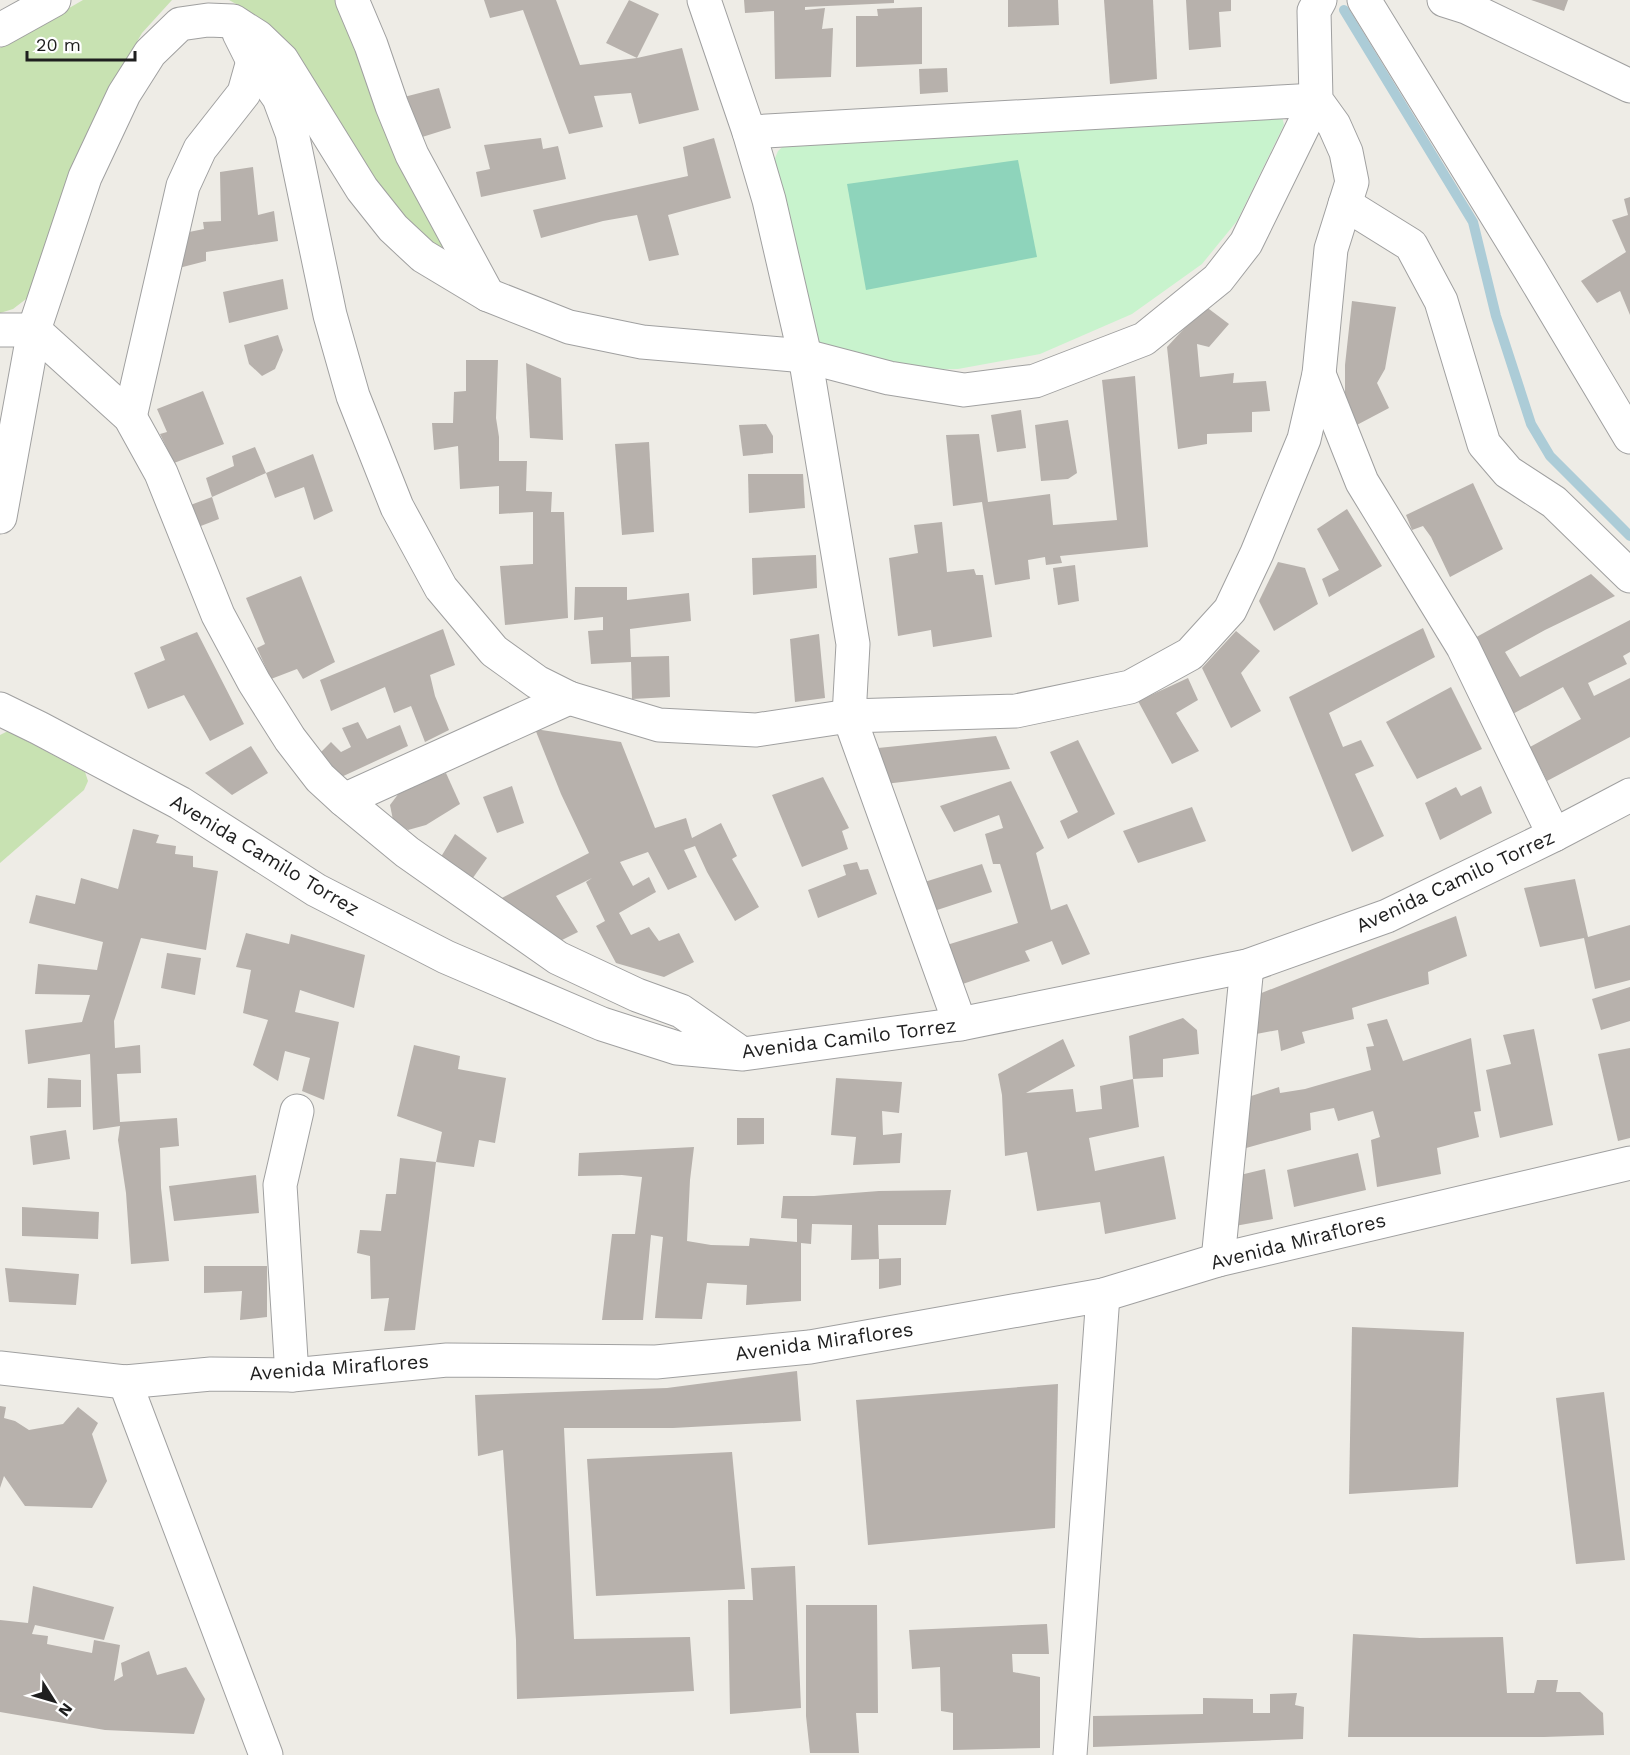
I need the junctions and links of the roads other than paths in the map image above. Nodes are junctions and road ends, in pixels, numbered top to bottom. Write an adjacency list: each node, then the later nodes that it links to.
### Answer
1 (54, 0): 8 (street)
2 (352, 0): 14 (street)
3 (704, 0): 12 (street)
4 (1320, 0): 11 (street)
5 (1364, 0): 20 (street)
6 (1444, 0): 10 (street)
7 (233, 21): 9 (street); 14 (street); 16 (street)
8 (0, 30)
9 (253, 61): 19 (street); 23 (street)
10 (1630, 86)
11 (1316, 100): 12 (street); 13 (street); 17 (street)
12 (749, 132): 17 (street)
13 (1345, 204): 18 (street); 22 (street)
14 (488, 294): 17 (street)
15 (0, 330): 16 (street)
16 (34, 330): 19 (street); 21 (street)
17 (805, 356): 25 (street)
18 (1319, 374): 25 (street); 28 (street)
19 (130, 417): 27 (street)
20 (1630, 437)
21 (0, 517)
22 (1630, 576)
23 (569, 698): 25 (street); 27 (street)
24 (0, 709): 31 (street, Avenida Camilo Torrez)
25 (849, 717): 30 (street)
26 (1630, 795): 28 (street, Avenida Camilo Torrez)
27 (344, 800): 31 (street)
28 (1554, 835): 29 (street, Avenida Camilo Torrez)
29 (1246, 966): 30 (street, Avenida Camilo Torrez); 34 (street)
30 (960, 1024): 31 (street, Avenida Camilo Torrez)
31 (742, 1054)
32 (297, 1111): 37 (street)
33 (1630, 1163): 34 (street, Avenida Miraflores)
34 (1218, 1260): 35 (street, Avenida Miraflores)
35 (1103, 1295): 37 (street, Avenida Miraflores); 40 (street)
36 (0, 1368): 38 (street, Avenida Miraflores)
37 (292, 1374): 38 (street, Avenida Miraflores)
38 (125, 1382): 39 (street)
39 (266, 1755)
40 (1070, 1755)

